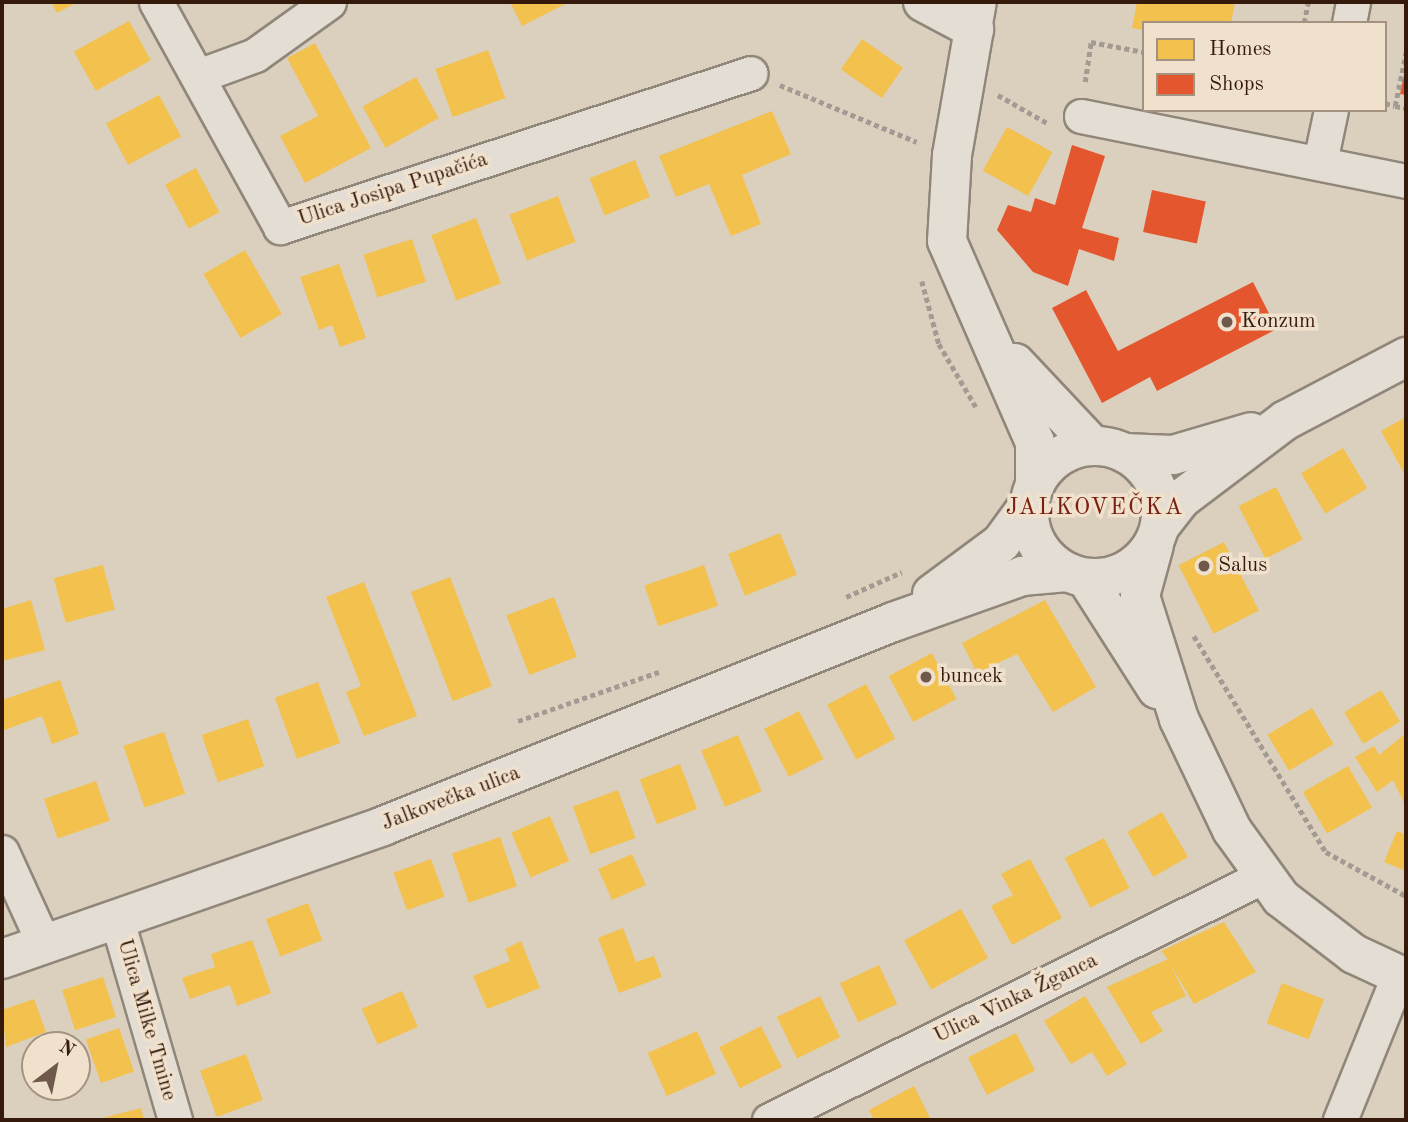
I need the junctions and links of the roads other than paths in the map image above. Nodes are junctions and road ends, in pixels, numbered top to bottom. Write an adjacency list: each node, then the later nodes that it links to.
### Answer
1 (156, 2): 8 (street, Ulica Josipa Pupačića)
2 (329, 2): 8 (street)
3 (923, 2): 5 (main road)
4 (1353, 2): 6 (street)
5 (977, 16): 13 (main road)
6 (1349, 21)
7 (750, 73): 8 (street, Ulica Josipa Pupačića)
8 (198, 76)
9 (1331, 112): 11 (street)
10 (1080, 116): 11 (street)
11 (1320, 162): 12 (street)
12 (1406, 181)
13 (980, 320): 16 (main road); 17 (main road)
14 (1406, 357): 15 (main road)
15 (1286, 420): 16 (main road); 18 (main road)
16 (1109, 450): 17 (main road); 18 (main road)
17 (1032, 494): 19 (main road); 20 (main road, Jalkovečka ulica)
18 (1157, 536): 19 (main road); 21 (main road)
19 (1076, 575): 20 (main road, Jalkovečka ulica); 21 (main road)
20 (893, 622): 24 (main road, Jalkovečka ulica)
21 (1179, 719): 23 (main road)
22 (2, 852): 25 (street)
23 (1262, 877): 27 (main road); 29 (street, Ulica Vinka Žganca)
24 (117, 920): 25 (main road, Jalkovečka ulica); 28 (street, Ulica Milke Tmine)
25 (44, 944): 26 (main road, Jalkovečka ulica)
26 (2, 959)
27 (1403, 976): 30 (street)
28 (175, 1120)
29 (769, 1120)
30 (1340, 1120)

